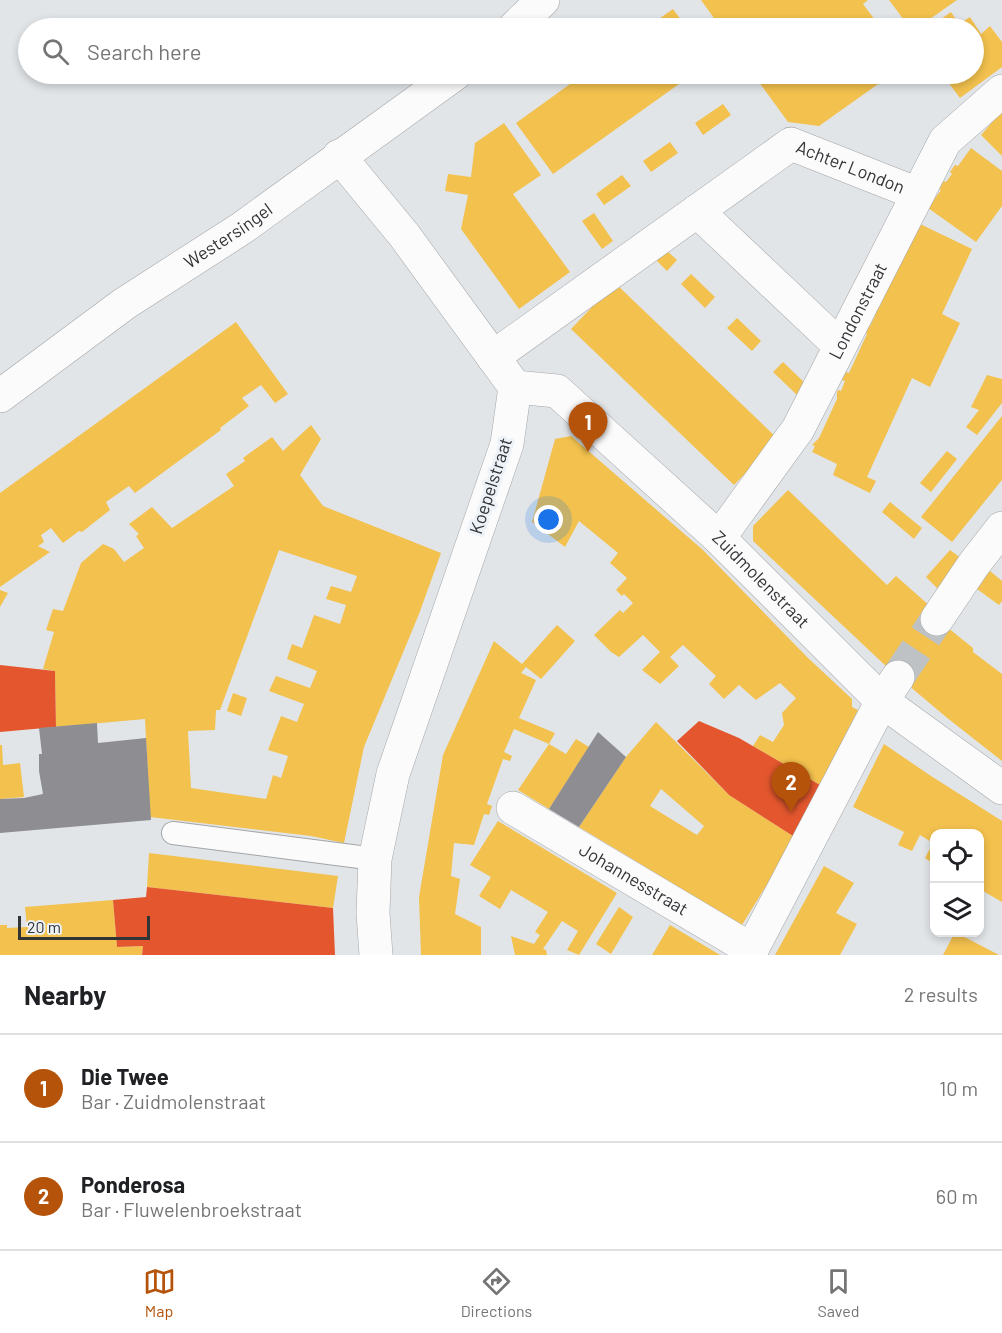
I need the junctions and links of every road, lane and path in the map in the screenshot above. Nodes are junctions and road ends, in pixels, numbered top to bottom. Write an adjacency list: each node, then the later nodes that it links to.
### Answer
1 (543, 0): 2 (street)
2 (524, 18)
3 (441, 84): 5 (street, Westersingel)
4 (1002, 91): 6 (street, Londonstraat)
5 (339, 156): 9 (street); 11 (street, Westersingel)
6 (918, 195): 7 (street, Achter London); 8 (street, Londonstraat)
7 (697, 211): 8 (street); 9 (street, Achter London)
8 (840, 346): 13 (street, Londonstraat)
9 (493, 357): 10 (street)
10 (515, 387): 13 (street, Zuidmolenstraat); 19 (street, Koepelstraat)
11 (0, 396)
12 (1002, 528): 14 (street)
13 (719, 538): 15 (street, Zuidmolenstraat)
14 (937, 619)
15 (890, 689): 16 (street, Zuidmolenstraat); 20 (street)
16 (1002, 788)
17 (513, 808): 20 (street, Johannesstraat)
18 (173, 833): 19 (lane)
19 (375, 859): 21 (street, Koepelstraat)
20 (751, 952)
21 (376, 955)

